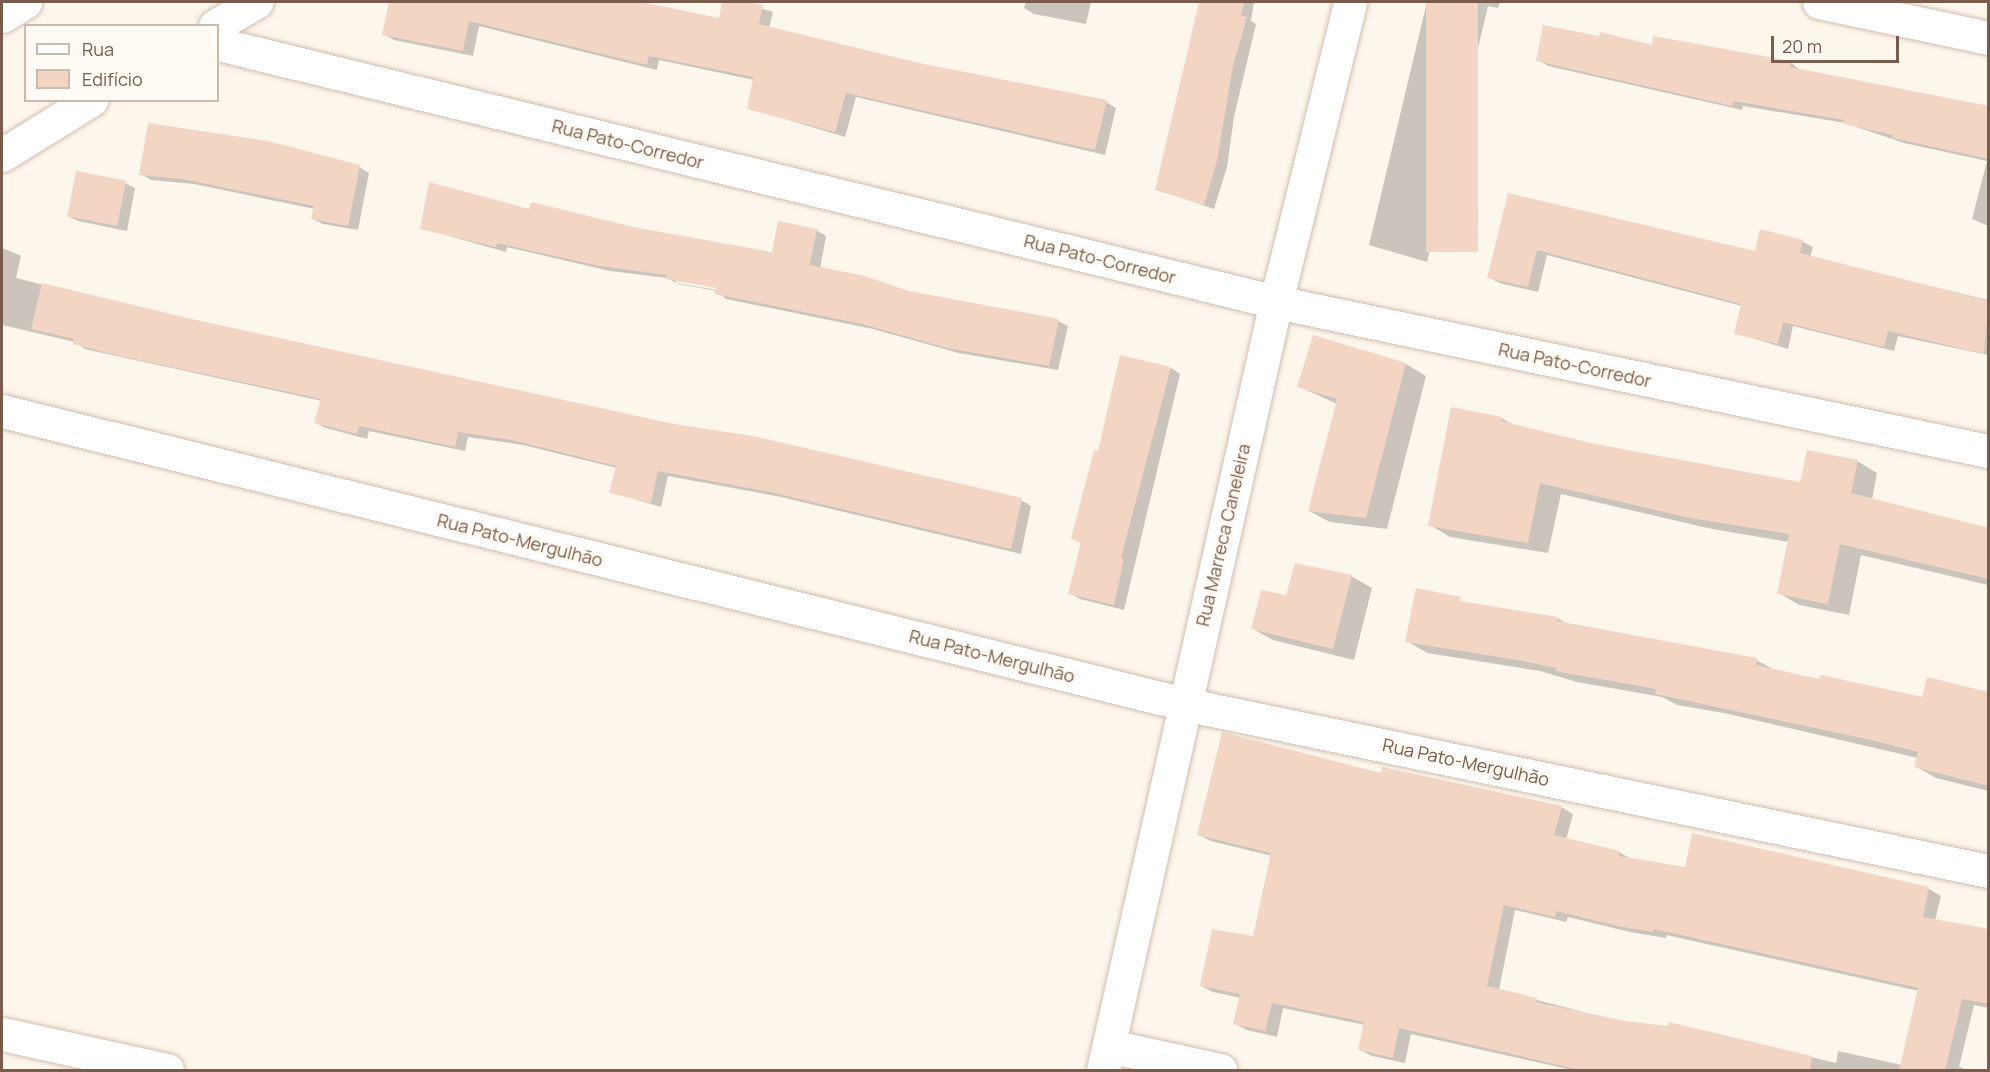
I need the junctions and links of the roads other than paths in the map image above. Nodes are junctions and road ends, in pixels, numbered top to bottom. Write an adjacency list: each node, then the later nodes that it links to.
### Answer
1 (26, 2): 5 (street)
2 (256, 2): 6 (street)
3 (1350, 2): 11 (street, Rua Marreca Caneleira)
4 (1819, 2): 7 (street)
5 (2, 16)
6 (218, 24)
7 (1989, 38)
8 (219, 44): 11 (street, Rua Pato-Corredor)
9 (88, 102): 10 (street)
10 (2, 155)
11 (1276, 302): 13 (street, Rua Pato-Corredor); 14 (street, Rua Marreca Caneleira)
12 (2, 411): 14 (street, Rua Pato-Mergulhão)
13 (1989, 451)
14 (1184, 704): 15 (street, Rua Pato-Mergulhão); 17 (street, Rua Marreca Caneleira)
15 (1989, 871)
16 (2, 1034): 18 (street)
17 (1106, 1058): 19 (street)
18 (167, 1071)
19 (1220, 1071)

